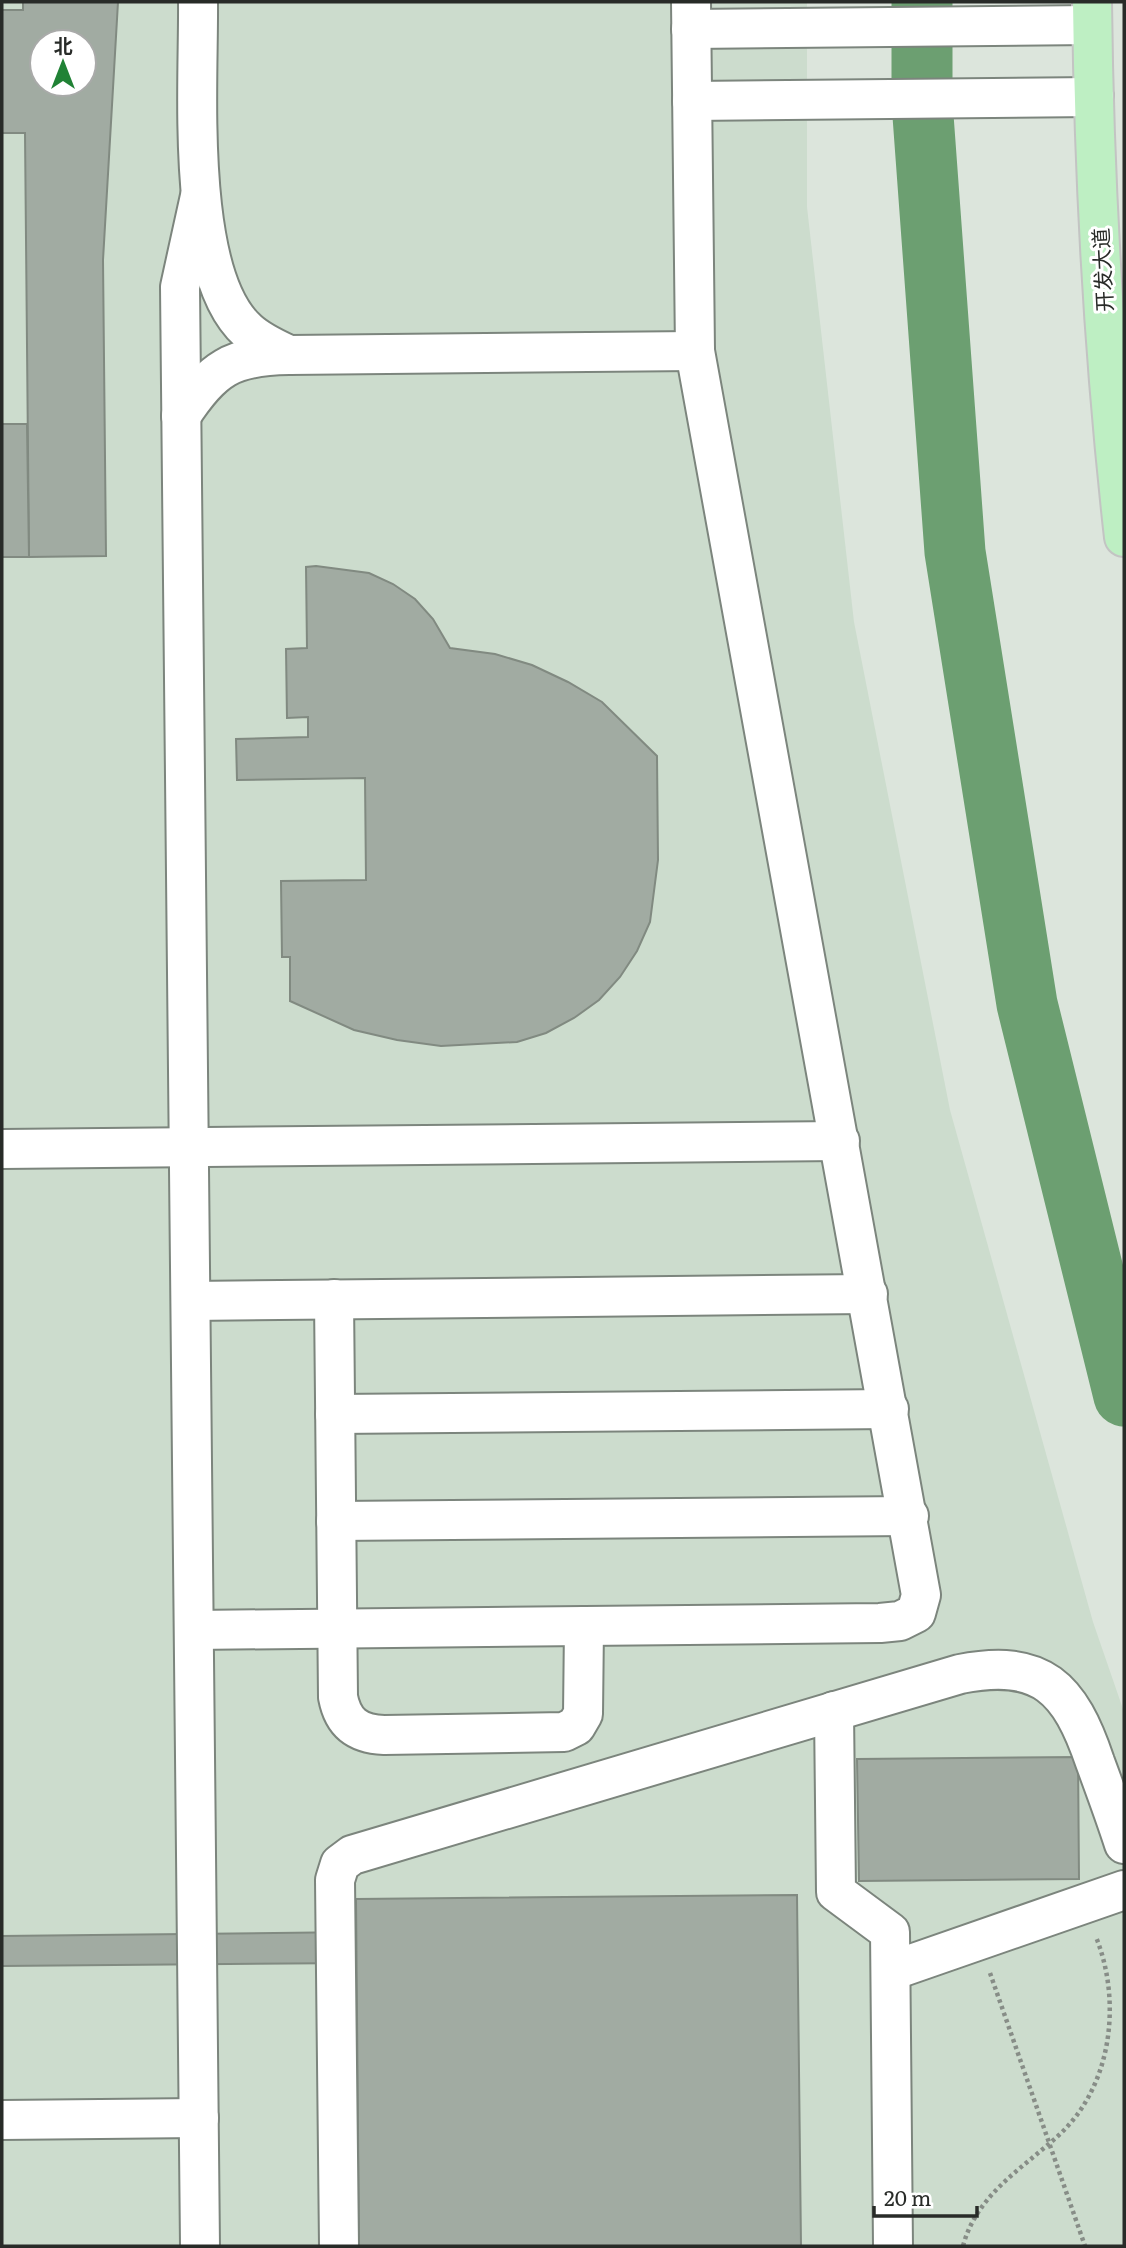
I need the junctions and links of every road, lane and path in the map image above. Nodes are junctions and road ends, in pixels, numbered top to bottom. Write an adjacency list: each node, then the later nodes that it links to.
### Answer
1 (198, 2): 6 (lane)
2 (1092, 13): 3 (lane); 4 (main road, 开发大道)
3 (691, 15): 5 (lane)
4 (1094, 97): 5 (lane); 10 (main road, 开发大道)
5 (692, 101): 7 (lane)
6 (200, 196): 8 (lane); 9 (lane)
7 (695, 351): 8 (lane); 11 (lane)
8 (289, 355): 9 (lane)
9 (181, 416): 12 (lane)
10 (1124, 537)
11 (840, 1141): 12 (lane); 14 (lane)
12 (189, 1147): 13 (lane); 16 (lane)
13 (2, 1149)
14 (868, 1294): 15 (lane); 17 (lane)
15 (334, 1299): 16 (lane); 18 (lane)
16 (191, 1301): 23 (lane)
17 (889, 1409): 18 (lane); 19 (lane)
18 (335, 1414): 20 (lane)
19 (909, 1516): 20 (lane); 21 (lane)
20 (337, 1521): 22 (lane)
21 (584, 1626): 22 (lane); 22 (lane)
22 (338, 1629): 23 (lane)
23 (194, 1630): 30 (lane)
24 (834, 1711): 25 (lane); 29 (lane); 34 (lane)
25 (1124, 1844)
26 (1124, 1890): 27 (lane)
27 (1082, 1905): 28 (lane); 32 (path)
28 (979, 1940): 29 (lane); 32 (path)
29 (891, 1971): 35 (lane)
30 (199, 2118): 31 (lane); 33 (lane)
31 (2, 2120)
32 (1050, 2143): 36 (path); 37 (path)
33 (200, 2246)
34 (339, 2246)
35 (893, 2246)
36 (963, 2246)
37 (1085, 2246)

